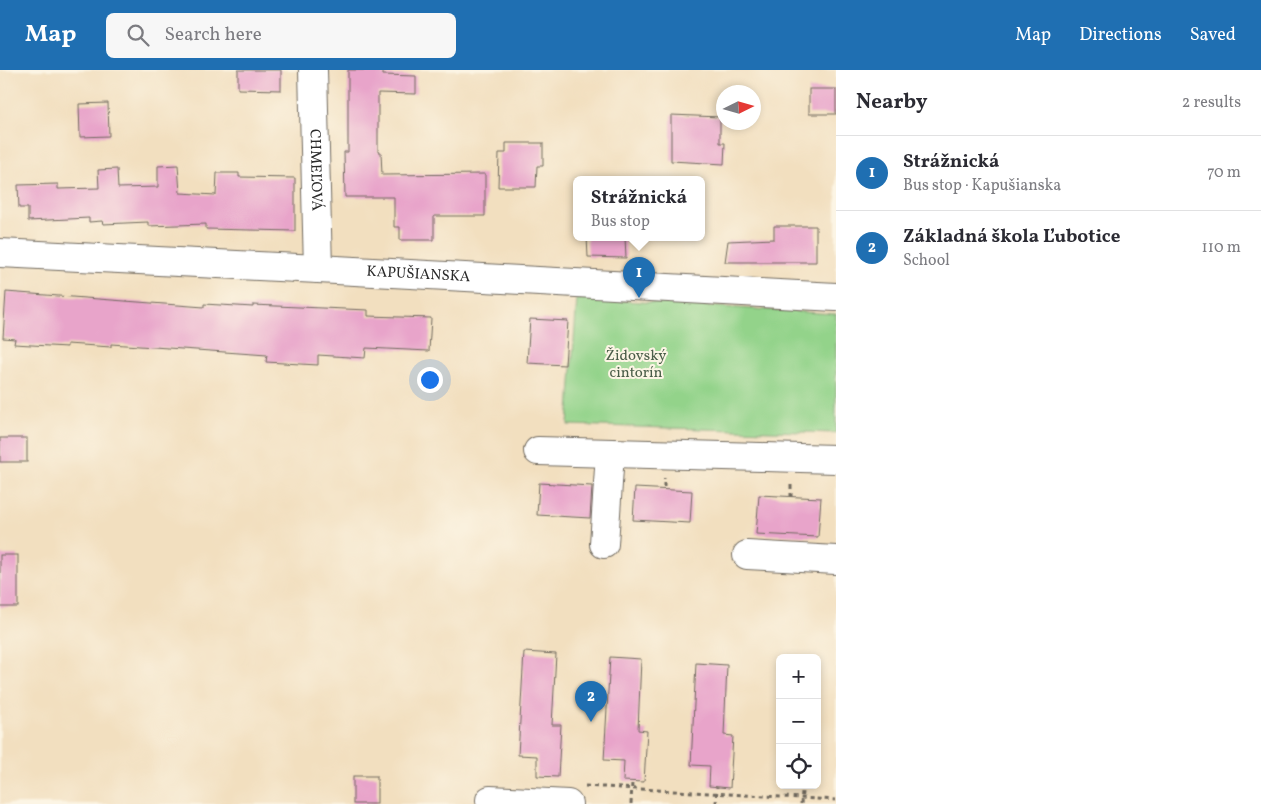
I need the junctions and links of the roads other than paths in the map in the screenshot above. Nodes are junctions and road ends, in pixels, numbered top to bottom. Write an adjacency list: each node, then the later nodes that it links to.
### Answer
1 (314, 70): 3 (street, CHMEĽOVÁ)
2 (0, 254): 3 (street, KAPUŠIANSKA)
3 (318, 269): 4 (street, KAPUŠIANSKA)
4 (836, 297)
5 (538, 451): 6 (street)
6 (610, 453): 7 (street); 8 (street)
7 (836, 459)
8 (604, 544)
9 (747, 555): 10 (street)
10 (836, 560)
11 (576, 795): 12 (street)
12 (490, 800)

